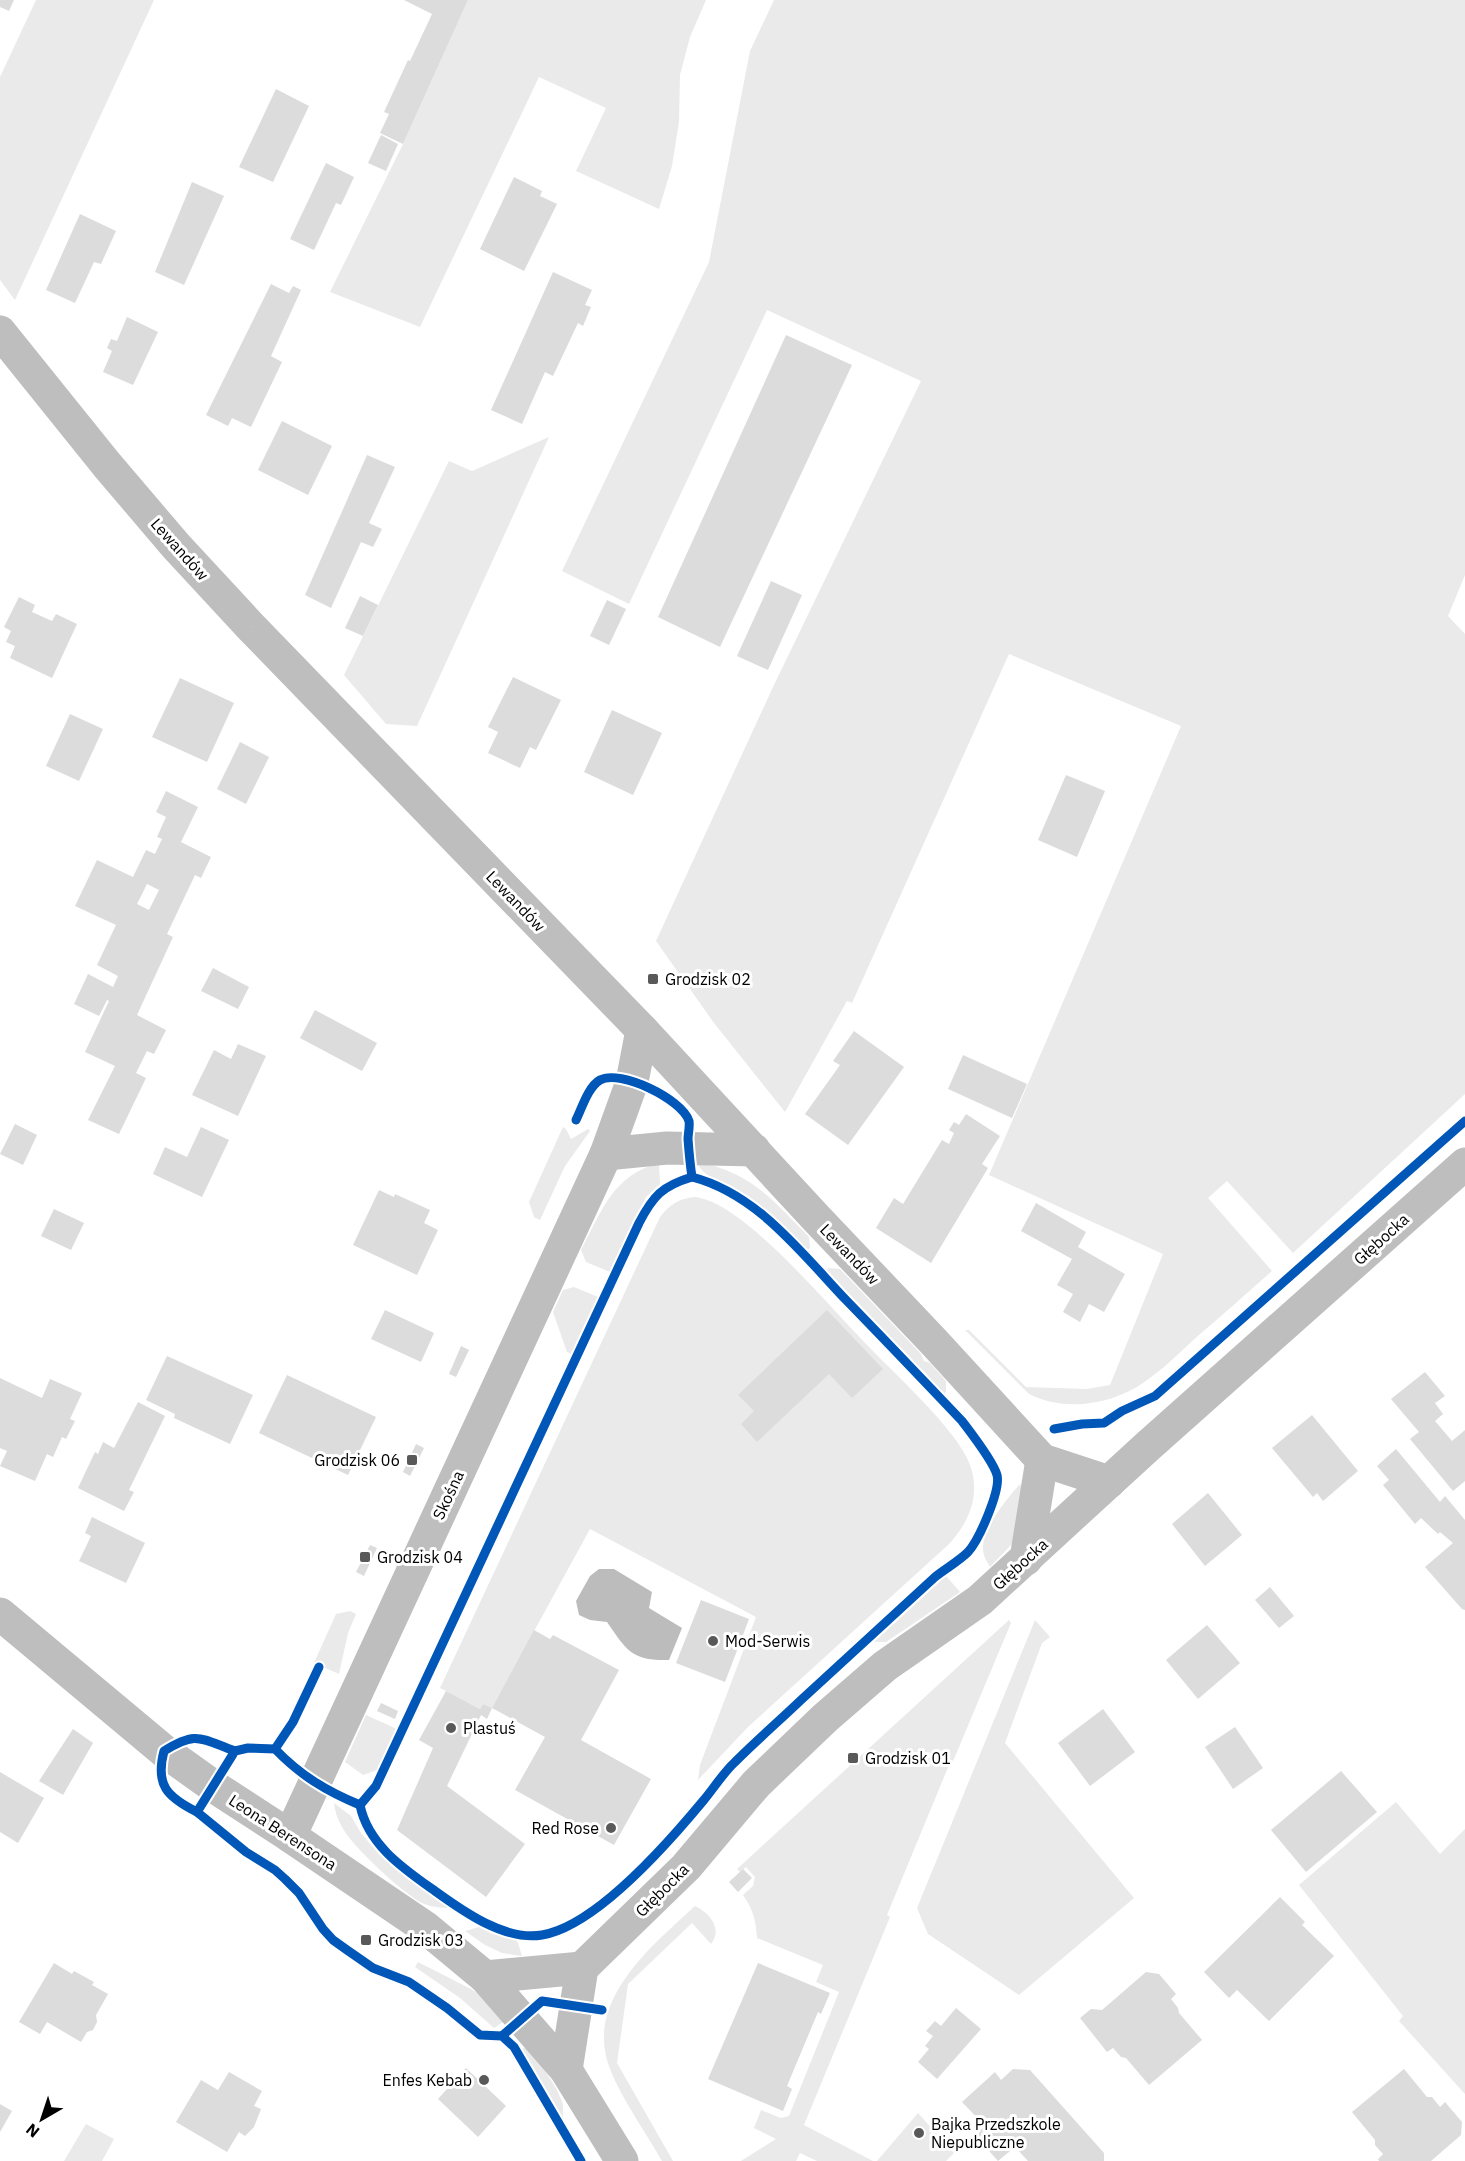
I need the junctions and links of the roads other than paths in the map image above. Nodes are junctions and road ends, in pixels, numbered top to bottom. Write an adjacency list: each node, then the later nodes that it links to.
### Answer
1 (0, 332): 2 (street, Lewandów)
2 (642, 1030): 3 (street, Lewandów); 4 (street, Skośna)
3 (754, 1150): 4 (street); 6 (street, Lewandów)
4 (606, 1154): 10 (street, Skośna)
5 (1465, 1164): 7 (street, Głębocka)
6 (1042, 1460): 7 (street, Lewandów); 8 (street)
7 (1109, 1482): 8 (street, Głębocka)
8 (1026, 1558): 11 (street, Głębocka)
9 (0, 1614): 10 (street, Leona Berensona)
10 (290, 1836): 12 (street, Leona Berensona)
11 (582, 1968): 12 (street); 13 (street)
12 (485, 1977): 13 (street, Leona Berensona)
13 (566, 2070): 14 (street, Leona Berensona)
14 (622, 2161)

